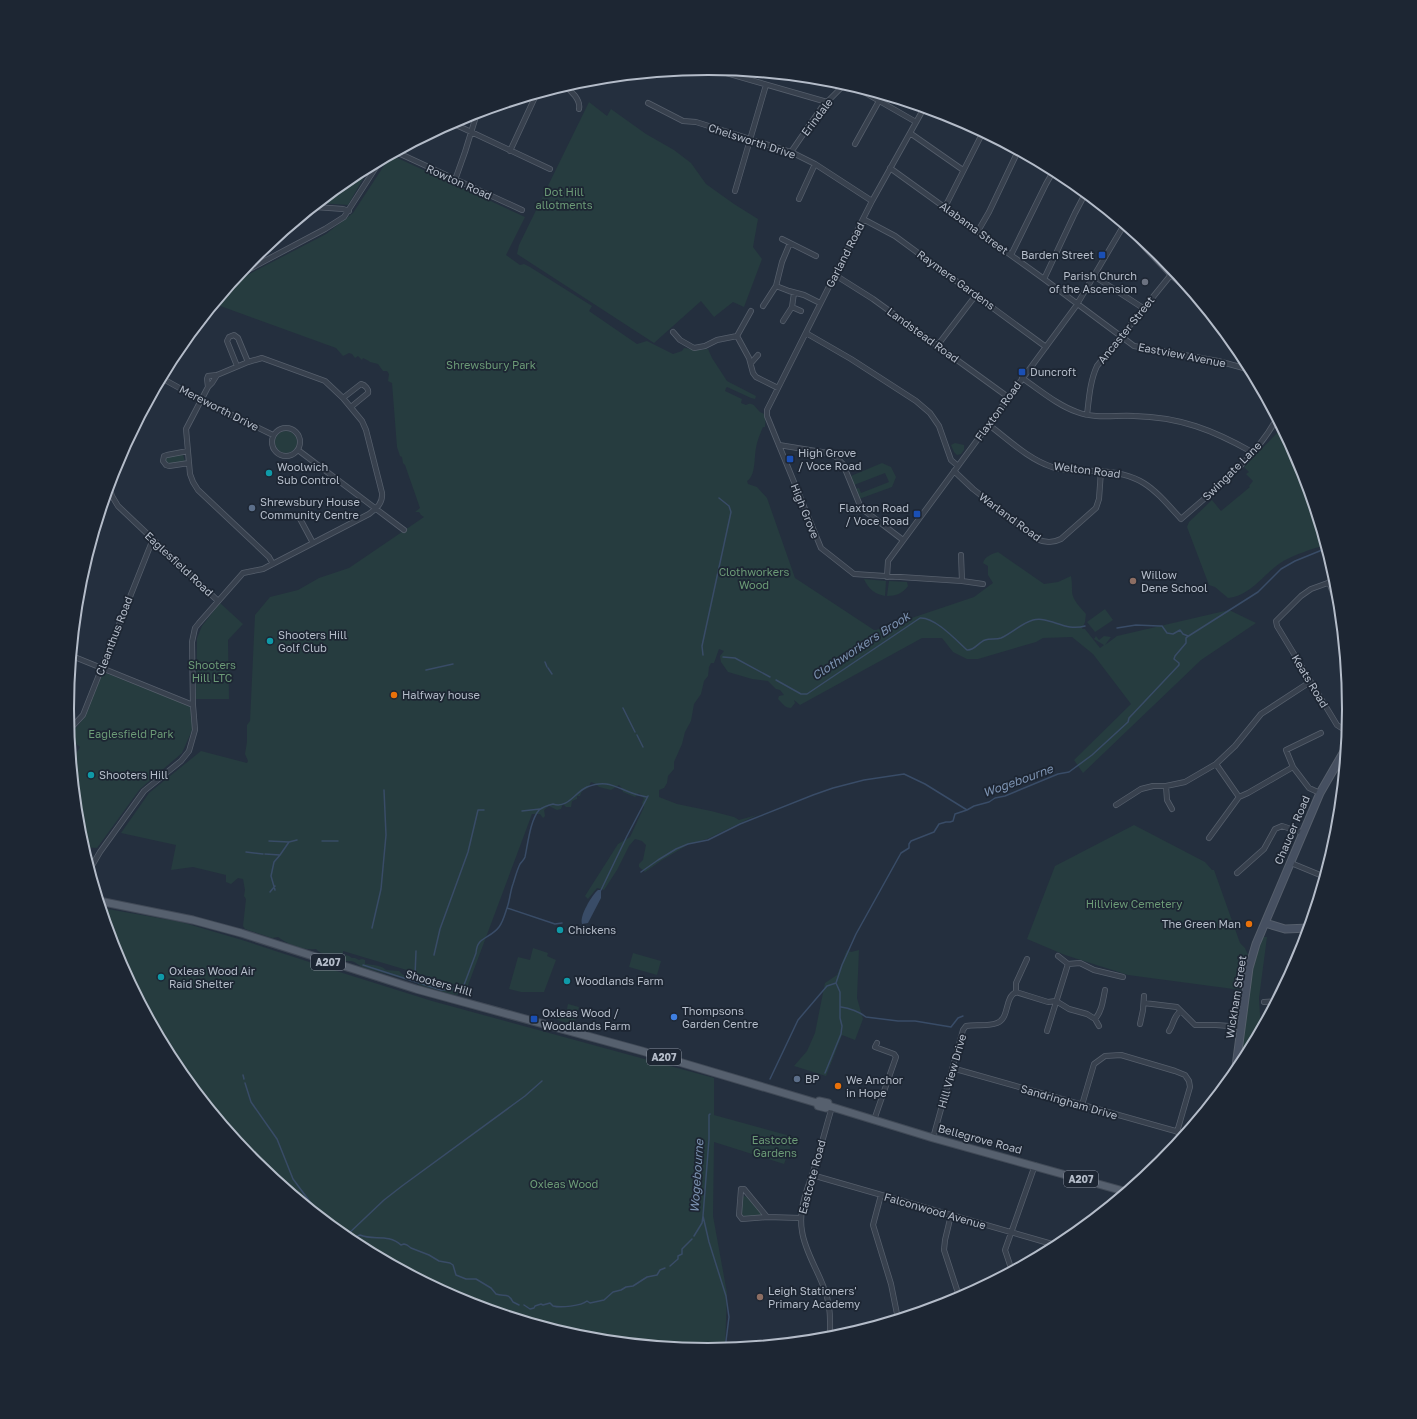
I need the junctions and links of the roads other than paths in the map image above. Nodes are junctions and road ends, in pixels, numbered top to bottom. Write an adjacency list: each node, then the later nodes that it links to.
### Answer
1 (736, 76): 2 (street)
2 (766, 84): 8 (street); 18 (street)
3 (841, 89): 8 (street, Erindale)
4 (569, 91): 10 (street)
5 (872, 97): 7 (street)
6 (534, 100): 20 (street)
7 (879, 101): 13 (street); 19 (street)
8 (827, 102): 21 (street, Erindale)
9 (648, 103): 18 (street, Chelsworth Drive)
10 (579, 106)
11 (921, 112): 13 (street, Garland Road)
12 (475, 120): 15 (street)
13 (916, 122): 16 (street, Garland Road)
14 (459, 126): 15 (street)
15 (472, 132): 20 (street); 30 (street)
16 (910, 133): 25 (street, Garland Road); 27 (street)
17 (981, 136): 27 (street)
18 (750, 138): 21 (street, Chelsworth Drive); 31 (street)
19 (855, 144)
20 (510, 150): 26 (street)
21 (791, 152): 24 (street, Chelsworth Drive)
22 (401, 154): 30 (street, Rowton Road)
23 (1016, 155): 41 (street)
24 (815, 164): 33 (street); 34 (street, Chelsworth Drive)
25 (890, 168): 34 (street, Garland Road); 36 (street, Alabama Street)
26 (550, 169)
27 (964, 170): 36 (street)
28 (374, 171): 38 (street)
29 (1051, 176): 44 (street)
30 (455, 180): 37 (street, Rowton Road)
31 (735, 191)
32 (1083, 198): 50 (street)
33 (799, 199)
34 (872, 202): 39 (street, Garland Road)
35 (320, 207): 38 (street)
36 (946, 207): 41 (street, Alabama Street)
37 (522, 210)
38 (349, 211): 46 (street)
39 (863, 219): 47 (street, Garland Road); 53 (street, Raymere Gardens)
40 (1122, 228): 49 (street, Flaxton Road)
41 (978, 231): 44 (street, Alabama Street)
42 (782, 239): 43 (street)
43 (790, 243): 45 (street); 51 (street)
44 (1011, 255): 50 (street, Alabama Street)
45 (816, 256)
46 (255, 266)
47 (835, 275): 54 (street, Garland Road); 66 (street, Landstead Road)
48 (1171, 275): 58 (street, Ancaster Street)
49 (1094, 276): 55 (street, Flaxton Road); 58 (street)
50 (1044, 279): 55 (street, Alabama Street)
51 (776, 286): 52 (street); 56 (street)
52 (794, 293): 54 (street); 57 (street)
53 (976, 295): 66 (street); 67 (street, Raymere Gardens)
54 (820, 303): 63 (street, Garland Road)
55 (1077, 304): 65 (street, Eastview Avenue); 67 (street, Flaxton Road)
56 (763, 306)
57 (792, 306): 60 (street); 61 (street)
58 (1144, 308): 65 (street, Ancaster Street)
59 (751, 311): 64 (street)
60 (802, 311)
61 (783, 321)
62 (673, 332): 64 (street)
63 (806, 333): 75 (street, Garland Road); 90 (street)
64 (737, 336): 70 (street)
65 (1121, 336): 72 (street, Eastview Avenue); 81 (street, Ancaster Street)
66 (937, 346): 76 (street, Landstead Road)
67 (1046, 346): 73 (street, Flaxton Road)
68 (758, 355): 70 (street)
69 (248, 362): 71 (street); 71 (street); 77 (street)
70 (751, 363): 75 (street)
71 (237, 366): 78 (street)
72 (1243, 368)
73 (1022, 378): 76 (street, Flaxton Road); 81 (street)
74 (166, 381): 78 (street, Mereworth Drive)
75 (778, 388): 79 (street, Garland Road)
76 (1008, 397): 83 (street, Flaxton Road)
77 (343, 398): 80 (street); 80 (street)
78 (201, 400): 84 (street, Mereworth Drive); 87 (street)
79 (770, 403): 85 (street, High Grove)
80 (351, 407): 94 (street)
81 (1087, 415): 88 (street)
82 (1274, 422): 88 (street, Swingate Lane)
83 (989, 425): 90 (street, Flaxton Road); 92 (street, Welton Road)
84 (273, 435): 86 (street); 86 (street)
85 (779, 445): 99 (street); 103 (street, High Grove)
86 (298, 450): 94 (street)
87 (188, 452): 89 (street); 89 (street)
88 (1252, 452): 96 (street, Swingate Lane)
89 (189, 463): 102 (street)
90 (958, 466): 91 (street, Flaxton Road)
91 (954, 471): 92 (street, Warland Road); 99 (street, Flaxton Road)
92 (1101, 471): 96 (street, Welton Road)
93 (112, 495): 98 (street, Eaglesfield Road)
94 (375, 509): 97 (street); 100 (street)
95 (298, 515): 100 (street)
96 (1181, 519)
97 (404, 530)
98 (153, 539): 108 (street, Eaglesfield Road); 110 (street, Cleanthus Road)
99 (903, 540): 103 (street, Flaxton Road)
100 (313, 543): 102 (street)
101 (961, 555): 104 (street)
102 (273, 564): 108 (street)
103 (888, 576): 104 (street, High Grove)
104 (962, 581): 106 (street, High Grove)
105 (1329, 582): 107 (street); 111 (street, Keats Road)
106 (983, 584)
107 (1331, 589)
108 (217, 600): 112 (street, Eaglesfield Road)
109 (76, 658): 110 (street)
110 (102, 668): 112 (street); 113 (street, Cleanthus Road)
111 (1310, 682): 114 (street, Keats Road); 117 (street)
112 (192, 705): 126 (street, Eaglesfield Road)
113 (74, 724)
114 (1343, 729)
115 (1321, 733): 118 (street)
116 (1342, 756): 120 (street, Chaucer Road)
117 (1216, 764): 119 (street); 121 (street)
118 (1293, 767): 120 (street); 121 (street)
119 (1166, 786): 122 (street); 123 (street)
120 (1320, 793): 124 (street, Chaucer Road)
121 (1239, 797): 125 (street)
122 (1116, 805)
123 (1172, 809)
124 (1303, 833): 127 (street, Chaucer Road); 128 (street)
125 (1209, 838)
126 (93, 863)
127 (1291, 863): 129 (street); 131 (street, Chaucer Road)
128 (1237, 873)
129 (1321, 875)
130 (105, 902): 154 (main road, Shooters Hill / A207)
131 (1264, 923): 132 (street); 148 (street, Wickham Street)
132 (1304, 928)
133 (1058, 956): 135 (street)
134 (1027, 959): 138 (street, Hill View Drive)
135 (1068, 964): 136 (street); 140 (street)
136 (1123, 977)
137 (1105, 990): 145 (street)
138 (1016, 992): 140 (street); 153 (street, Hill View Drive)
139 (1144, 996): 143 (street)
140 (1056, 1001): 145 (street); 149 (street)
141 (1272, 1001): 142 (street)
142 (1264, 1002)
143 (1144, 1003): 144 (street); 146 (street)
144 (1181, 1011): 148 (street); 150 (street)
145 (1095, 1019): 147 (street)
146 (1140, 1024)
147 (1099, 1026)
148 (1242, 1027): 152 (street, Wickham Street)
149 (1047, 1031)
150 (1169, 1031)
151 (875, 1047): 157 (street)
152 (1237, 1060)
153 (952, 1068): 155 (street, Sandringham Drive); 160 (street, Hill View Drive)
154 (772, 1089): 156 (main road, Bellegrove Road / A207)
155 (1082, 1106): 158 (street, Sandringham Drive); 158 (street)
156 (830, 1107): 157 (main road, Bellegrove Road / A207); 162 (street, Eastcote Road)
157 (874, 1120): 160 (main road, Bellegrove Road / A207)
158 (1177, 1132): 159 (street, Sandringham Drive)
159 (1181, 1133)
160 (933, 1138): 161 (main road, Bellegrove Road / A207)
161 (1035, 1166): 163 (main road, Bellegrove Road / A207); 168 (street)
162 (812, 1175): 164 (street, Falconwood Avenue); 167 (street, Eastcote Road)
163 (1122, 1191)
164 (881, 1195): 165 (street, Falconwood Avenue); 172 (street)
165 (951, 1215): 168 (street, Falconwood Avenue); 171 (street)
166 (767, 1217): 166 (street); 167 (street)
167 (801, 1218): 173 (street, Eastcote Road)
168 (1012, 1233): 169 (street, Falconwood Avenue); 170 (street)
169 (1050, 1244)
170 (1011, 1267)
171 (958, 1293)
172 (897, 1315)
173 (830, 1332)

